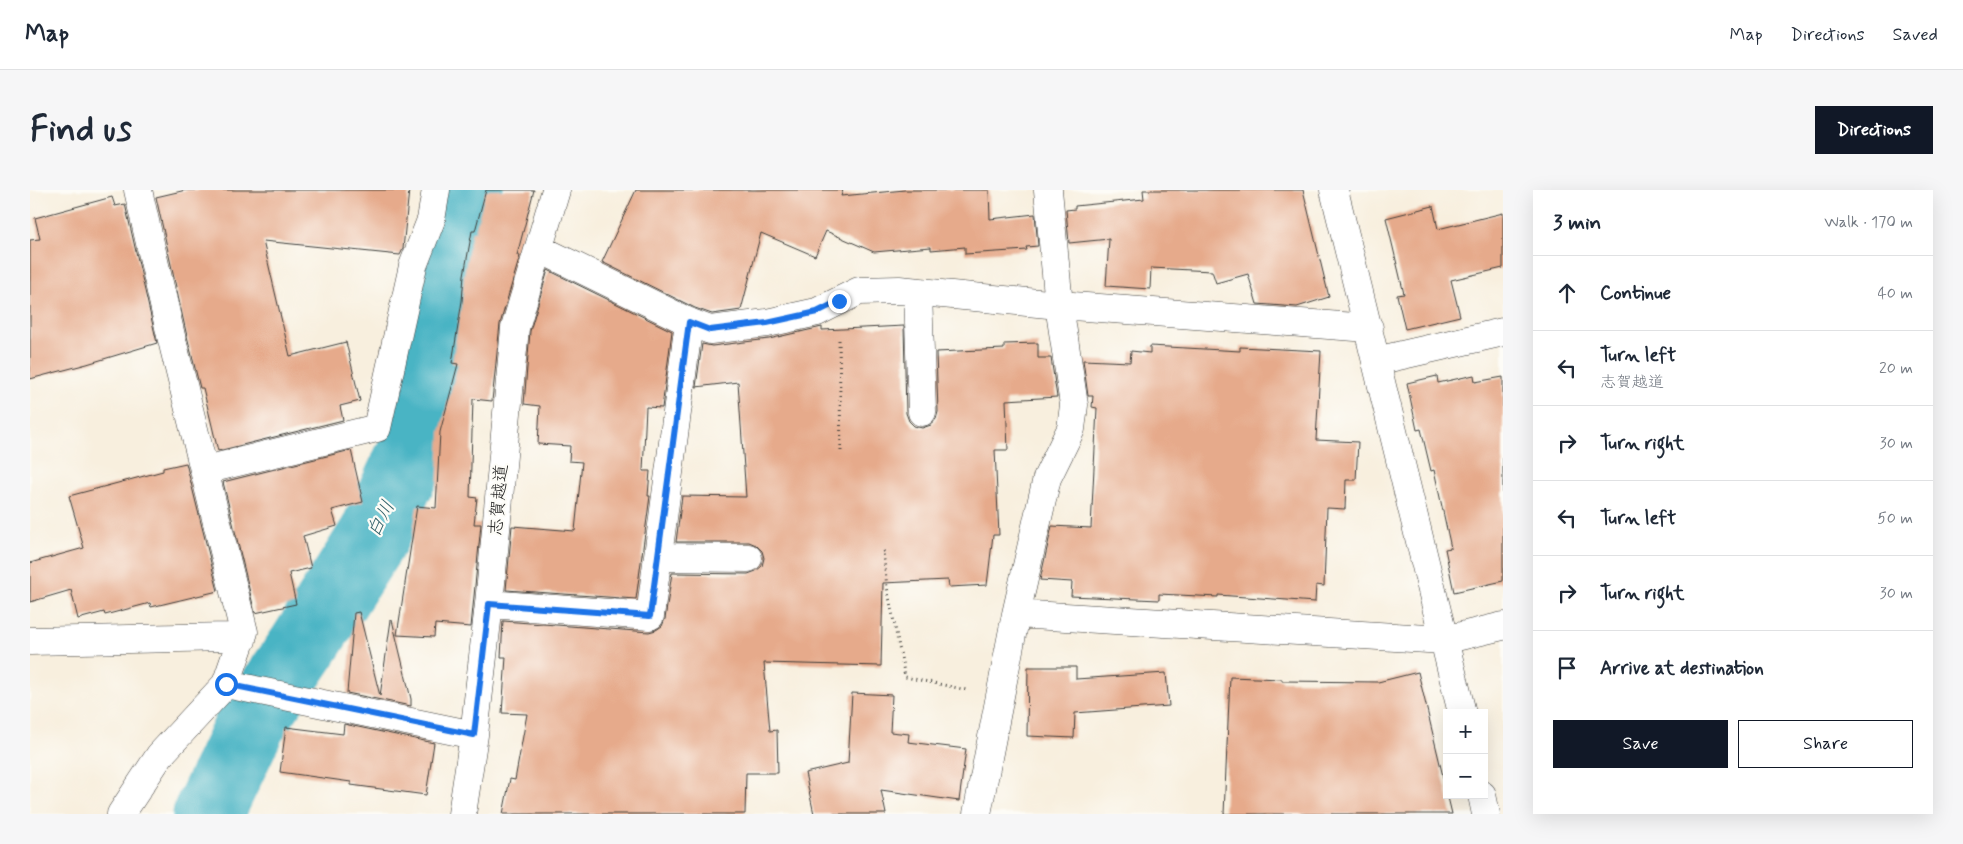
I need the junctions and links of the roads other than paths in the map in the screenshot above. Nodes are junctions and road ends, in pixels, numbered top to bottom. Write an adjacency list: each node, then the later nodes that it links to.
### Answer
1 (138, 190): 14 (street)
2 (436, 190): 14 (street)
3 (556, 190): 6 (street, 志賀越道)
4 (1048, 190): 8 (street)
5 (1334, 190): 10 (street)
6 (540, 249): 9 (street); 17 (street, 志賀越道)
7 (918, 292): 8 (street); 9 (street); 13 (street)
8 (1060, 305): 10 (street); 18 (street)
9 (689, 322): 15 (street)
10 (1369, 328): 12 (street)
11 (1503, 332): 12 (street)
12 (1376, 361): 21 (street)
13 (922, 412)
14 (205, 470): 20 (street)
15 (658, 557): 16 (street); 17 (street)
16 (748, 558)
17 (489, 604): 25 (street, 志賀越道)
18 (1016, 614): 21 (street); 29 (street)
19 (1503, 626): 21 (street)
20 (242, 640): 22 (street); 23 (street)
21 (1444, 640): 24 (street)
22 (30, 641)
23 (236, 687): 25 (street); 27 (street)
24 (1461, 709)
25 (474, 735): 28 (street, 志賀越道)
26 (1483, 799): 30 (street)
27 (121, 814)
28 (462, 814)
29 (977, 814)
30 (1486, 814)

